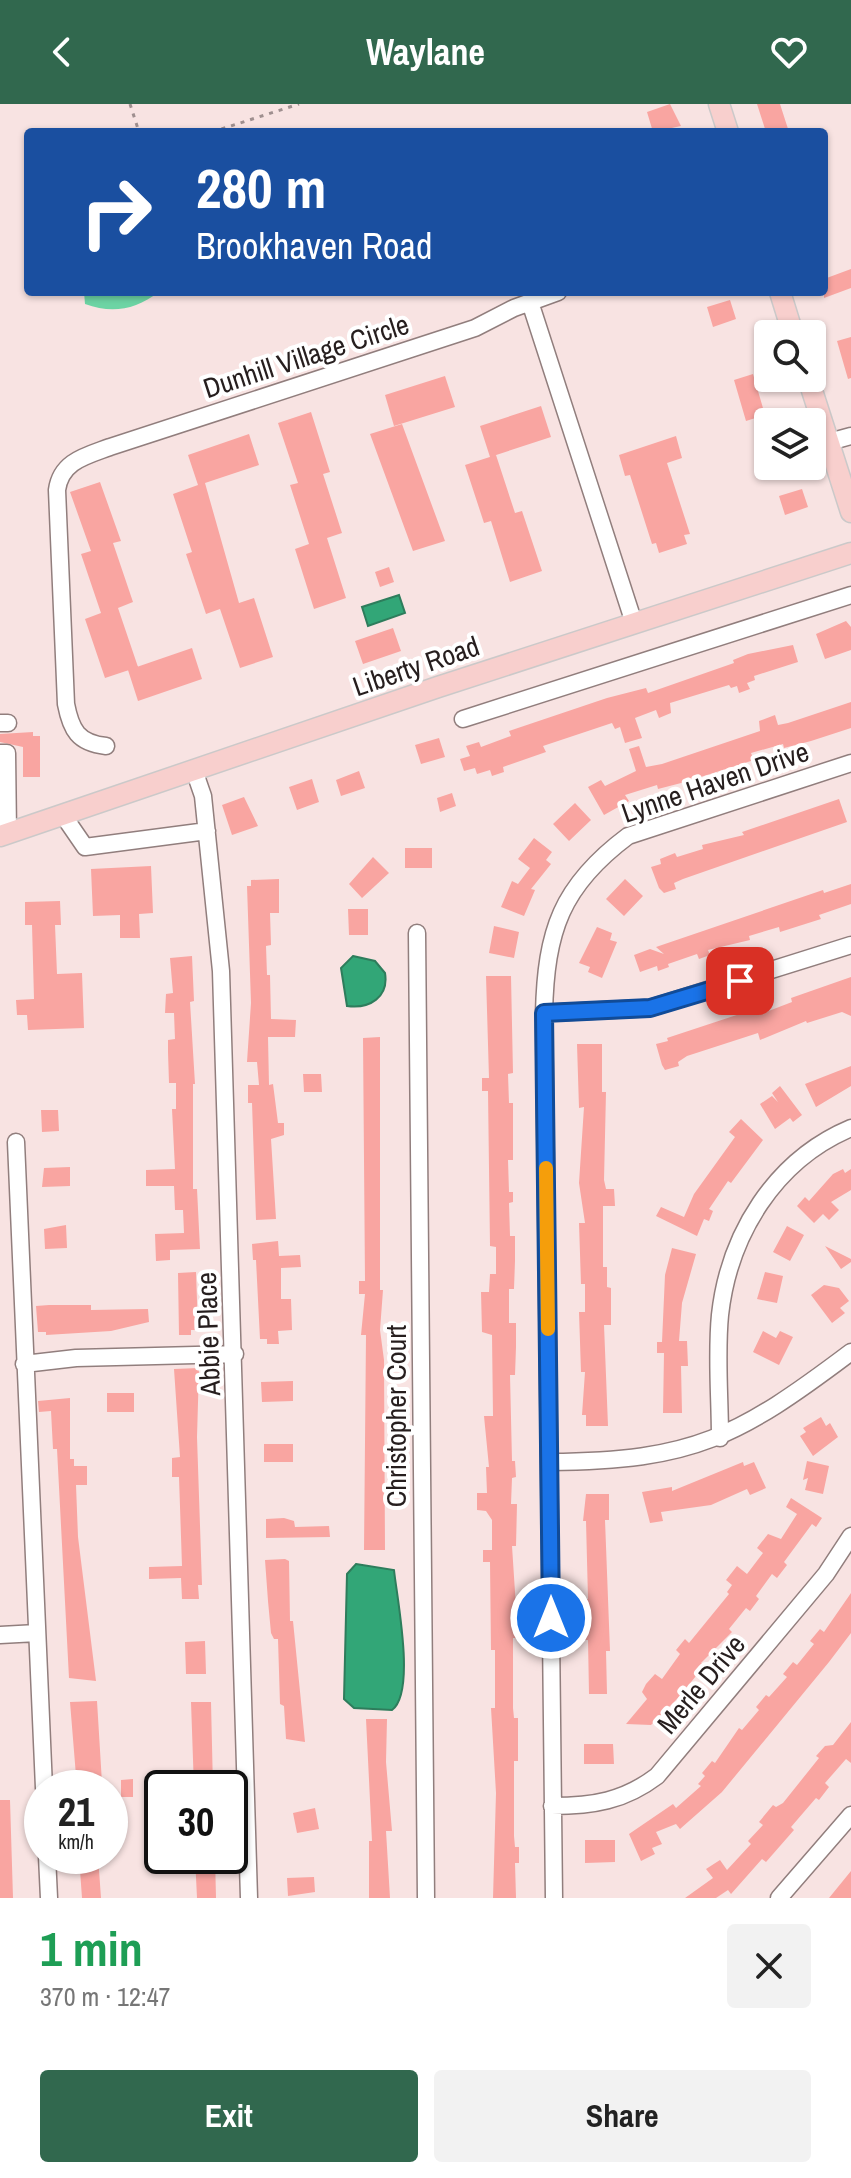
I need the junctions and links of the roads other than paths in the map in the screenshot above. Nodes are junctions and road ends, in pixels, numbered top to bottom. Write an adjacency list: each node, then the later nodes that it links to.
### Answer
1 (719, 104): 2 (main road)
2 (727, 128)
3 (547, 296): 5 (street)
4 (781, 296): 6 (main road)
5 (530, 302): 13 (street); 15 (street, Dunhill Village Circle)
6 (789, 320)
7 (813, 392): 9 (main road)
8 (851, 436): 9 (street)
9 (829, 442): 10 (main road)
10 (851, 512)
11 (851, 553): 13 (main road, Liberty Road)
12 (851, 595): 14 (street)
13 (634, 623): 18 (main road, Liberty Road)
14 (463, 719)
15 (106, 746)
16 (0, 753): 19 (street)
17 (851, 763): 25 (street, Lynne Haven Drive)
18 (194, 770): 20 (main road, Liberty Road); 21 (street, Abbie Place)
19 (3, 803): 22 (street)
20 (63, 815): 21 (street); 22 (main road, Liberty Road)
21 (207, 831): 29 (street, Abbie Place)
22 (4, 834)
23 (417, 933): 42 (street, Christopher Court)
24 (851, 945): 25 (street)
25 (544, 1013): 32 (street, Lynne Haven Drive)
26 (851, 1128): 31 (street)
27 (16, 1142): 30 (street)
28 (851, 1352): 31 (street)
29 (235, 1354): 30 (street); 41 (street, Abbie Place)
30 (24, 1364): 34 (street)
31 (720, 1438): 32 (street)
32 (550, 1462): 37 (street, Lynne Haven Drive)
33 (851, 1536): 37 (street, Merle Drive)
34 (37, 1633): 35 (street); 36 (street)
35 (0, 1635)
36 (43, 1770)
37 (552, 1806): 43 (street, Lynne Haven Drive)
38 (851, 1815): 44 (street)
39 (48, 1874): 40 (street)
40 (49, 1898)
41 (249, 1898)
42 (426, 1898)
43 (554, 1898)
44 (779, 1898)

